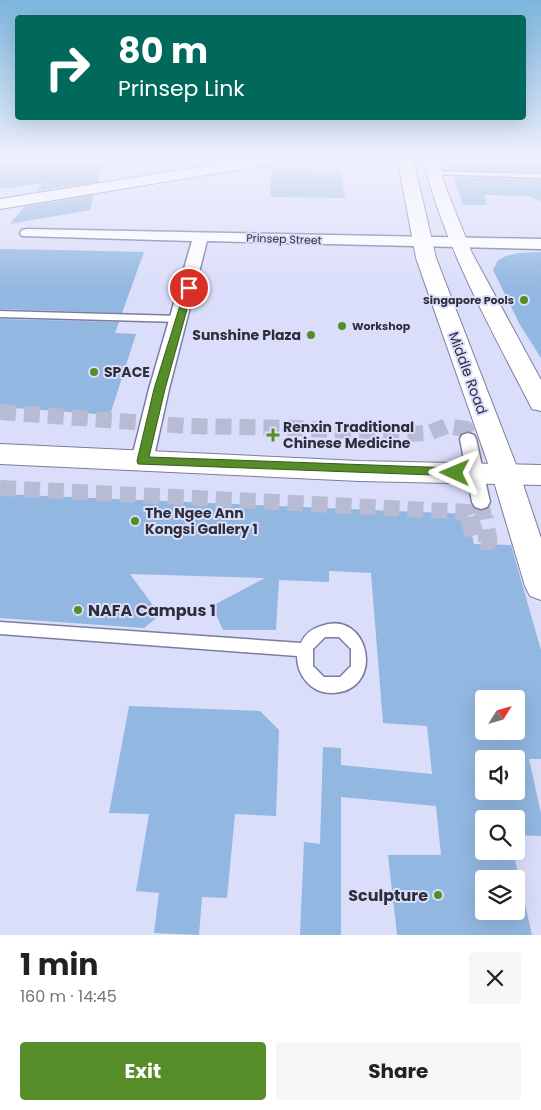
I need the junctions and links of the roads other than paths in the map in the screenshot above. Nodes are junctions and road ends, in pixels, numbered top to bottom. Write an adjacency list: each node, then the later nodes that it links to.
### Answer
1 (15, 202): 4 (main road)
2 (414, 202): 7 (main road, Middle Road)
3 (442, 202): 8 (main road)
4 (0, 204)
5 (27, 233): 6 (street, Prinsep Street)
6 (201, 237): 7 (street, Prinsep Street); 11 (street)
7 (422, 242): 8 (street, Prinsep Street); 17 (main road, Middle Road)
8 (459, 243): 9 (street, Prinsep Street); 12 (main road)
9 (541, 244)
10 (0, 314): 11 (lane)
11 (180, 319): 15 (street)
12 (541, 403)
13 (468, 439): 16 (street)
14 (0, 454): 15 (main road)
15 (142, 461): 16 (main road)
16 (475, 473): 17 (main road); 19 (street)
17 (506, 475): 18 (main road); 20 (main road, Middle Road)
18 (541, 475)
19 (480, 502)
20 (541, 586)
21 (6, 625): 22 (lane)
22 (304, 650)

